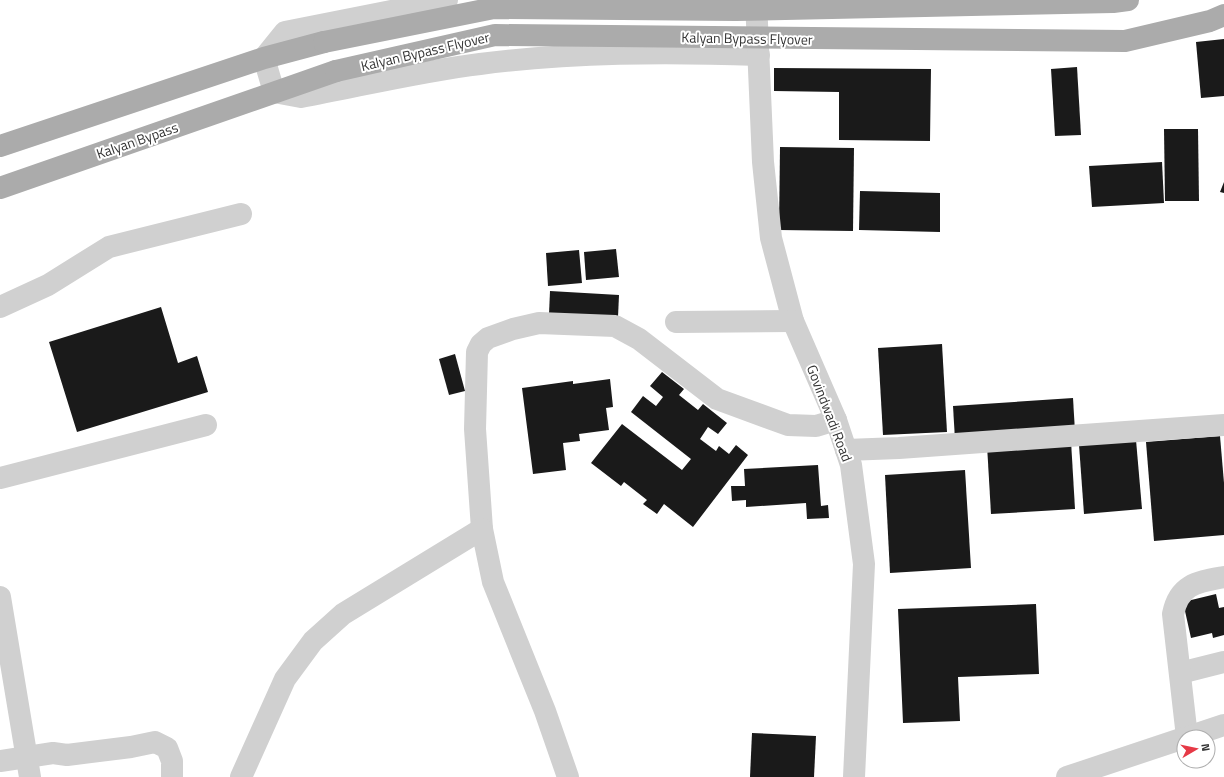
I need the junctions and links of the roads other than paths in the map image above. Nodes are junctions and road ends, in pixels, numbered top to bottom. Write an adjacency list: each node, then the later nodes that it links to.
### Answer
1 (447, 0): 6 (street)
2 (756, 0): 5 (street, Govindwadi Road)
3 (1128, 0): 6 (main road, Kalyan Bypass Flyover, bridge)
4 (1224, 15): 7 (main road, Kalyan Bypass Flyover, bridge)
5 (759, 55): 7 (street); 12 (street, Govindwadi Road)
6 (264, 58): 7 (street); 8 (main road)
7 (274, 92): 9 (main road, Kalyan Bypass)
8 (0, 146)
9 (0, 188)
10 (242, 214): 11 (street)
11 (0, 307)
12 (793, 321): 13 (street); 14 (street, Govindwadi Road)
13 (676, 322)
14 (836, 420): 17 (street, Govindwadi Road); 19 (street)
15 (206, 425): 18 (street)
16 (1224, 425): 17 (street)
17 (846, 450): 35 (street, Govindwadi Road)
18 (0, 478)
19 (482, 529): 33 (street); 34 (street)
20 (1224, 577): 23 (street)
21 (1, 604): 24 (street)
22 (1224, 662): 23 (street)
23 (1180, 673): 26 (street)
24 (9, 698): 29 (street)
25 (1224, 725): 27 (street)
26 (1187, 729)
27 (1212, 729)
28 (1176, 741): 36 (street)
29 (28, 756): 30 (street); 31 (street); 32 (street)
30 (0, 761)
31 (30, 777)
32 (172, 777)
33 (241, 777)
34 (568, 777)
35 (854, 777)
36 (1067, 777)

